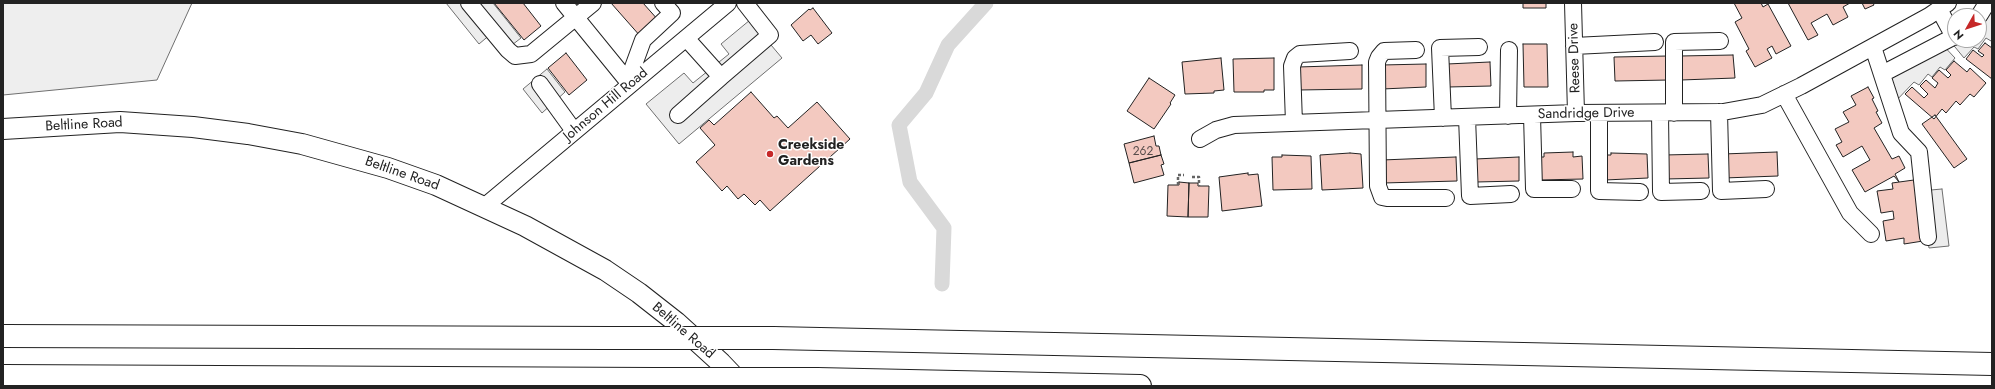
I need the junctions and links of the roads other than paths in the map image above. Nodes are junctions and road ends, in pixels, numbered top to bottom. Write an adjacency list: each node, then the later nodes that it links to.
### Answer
1 (470, 3): 9 (street)
2 (564, 3): 9 (street)
3 (593, 3): 9 (street)
4 (663, 3): 23 (street)
5 (728, 3): 11 (street, Johnson Hill Road)
6 (745, 3): 22 (street)
7 (1573, 3): 15 (street, Reese Drive)
8 (1943, 6): 10 (street); 16 (street, Sandridge Drive)
9 (576, 17): 23 (street)
10 (1947, 17)
11 (686, 38): 22 (street); 23 (street, Johnson Hill Road)
12 (1947, 40): 21 (street)
13 (1720, 41): 29 (street)
14 (1655, 42): 15 (street)
15 (1574, 46): 27 (street, Reese Drive)
16 (1873, 46): 21 (street); 25 (street, Sandridge Drive)
17 (1479, 47): 34 (street)
18 (1416, 50): 35 (street)
19 (1509, 50): 32 (street)
20 (1350, 51): 36 (street)
21 (1882, 74): 48 (street)
22 (721, 77): 30 (street)
23 (629, 82): 38 (street, Johnson Hill Road)
24 (540, 84): 38 (street)
25 (1784, 94): 26 (street, Sandridge Drive); 47 (street)
26 (1719, 112): 29 (street, Sandridge Drive); 41 (street)
27 (1576, 113): 28 (street, Sandridge Drive); 31 (street, Sandridge Drive)
28 (1599, 113): 29 (street, Sandridge Drive); 42 (street)
29 (1667, 113): 43 (street)
30 (678, 115)
31 (1532, 115): 32 (street, Sandridge Drive); 40 (street)
32 (1508, 116): 33 (street, Sandridge Drive)
33 (1467, 117): 34 (street, Sandridge Drive); 44 (street)
34 (1443, 118): 35 (street, Sandridge Drive)
35 (1377, 120): 36 (street, Sandridge Drive); 45 (street)
36 (1294, 123): 39 (street, Sandridge Drive)
37 (3, 130): 46 (main road, Beltline Road)
38 (574, 131): 46 (street, Johnson Hill Road)
39 (1200, 139)
40 (1572, 188)
41 (1766, 189)
42 (1640, 192)
43 (1701, 192)
44 (1511, 194)
45 (1446, 198)
46 (484, 206): 52 (main road, Beltline Road)
47 (1871, 234)
48 (1928, 237)
49 (3, 336): 50 (highway, bridge)
50 (1992, 364)
51 (3, 376): 53 (highway, bridge)
52 (743, 386)
53 (1140, 386)

